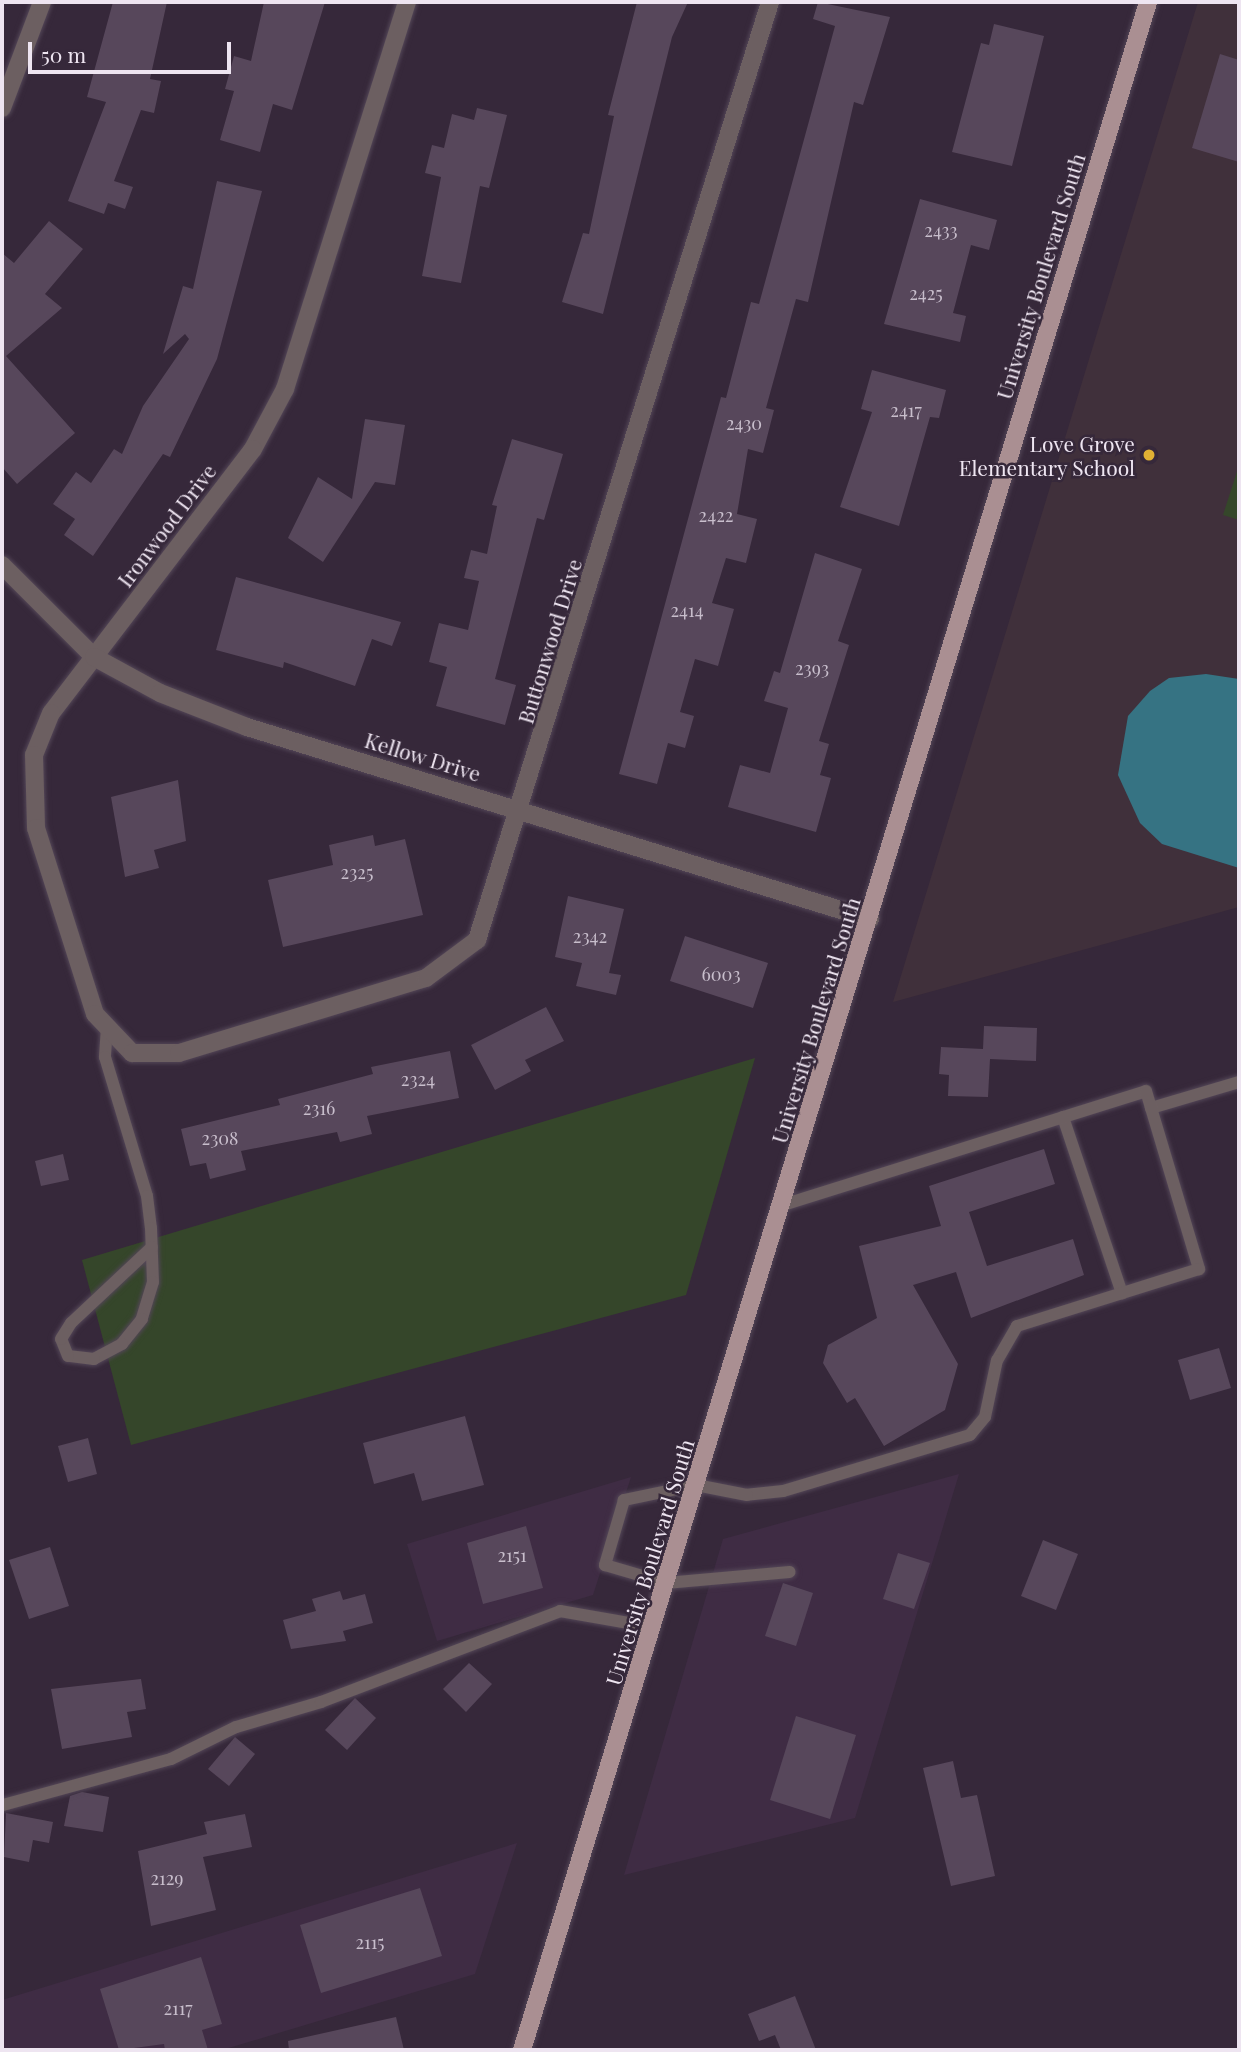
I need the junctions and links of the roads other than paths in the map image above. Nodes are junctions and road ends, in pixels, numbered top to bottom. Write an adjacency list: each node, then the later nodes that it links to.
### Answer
1 (42, 2): 5 (street)
2 (407, 2): 7 (street, Ironwood Drive)
3 (770, 2): 8 (street, Buttonwood Drive)
4 (1148, 2): 9 (main road, University Boulevard South)
5 (2, 108)
6 (2, 565): 7 (street, Kellow Drive)
7 (94, 657): 8 (street, Kellow Drive); 10 (street, Ironwood Drive)
8 (521, 809): 9 (street, Kellow Drive); 11 (street, Buttonwood Drive)
9 (870, 919): 15 (main road, University Boulevard South)
10 (107, 1027): 11 (street, Ironwood Drive); 16 (lane)
11 (132, 1053)
12 (1239, 1082): 13 (lane)
13 (1152, 1108): 14 (lane); 17 (lane)
14 (1063, 1117): 15 (lane); 17 (lane)
15 (783, 1205): 18 (main road, University Boulevard South)
16 (152, 1247): 16 (lane)
17 (1122, 1293): 18 (lane)
18 (696, 1485): 20 (main road, University Boulevard South); 20 (lane)
19 (790, 1572): 20 (lane)
20 (666, 1583): 21 (main road, University Boulevard South)
21 (652, 1627): 22 (lane); 23 (main road, University Boulevard South)
22 (3, 1805)
23 (522, 2050)

